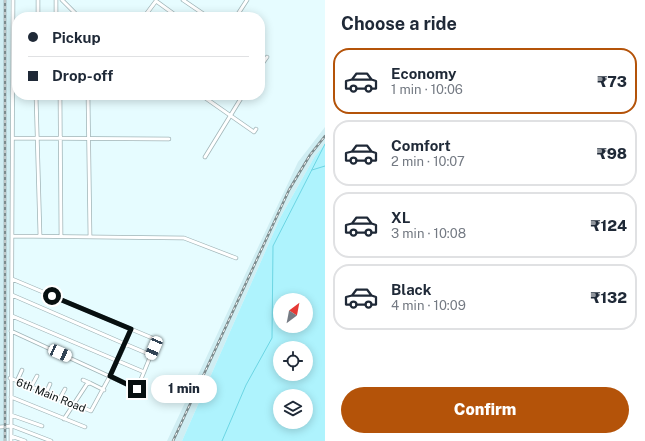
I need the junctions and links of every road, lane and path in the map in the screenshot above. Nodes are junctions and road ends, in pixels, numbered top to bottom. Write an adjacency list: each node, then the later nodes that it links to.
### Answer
1 (13, 0): 8 (street)
2 (38, 0): 9 (street)
3 (56, 0): 10 (street)
4 (62, 0): 11 (street)
5 (183, 0): 14 (street)
6 (247, 0): 15 (street)
7 (156, 1): 12 (street); 13 (street)
8 (13, 12)
9 (38, 12)
10 (56, 12)
11 (75, 12)
12 (149, 12)
13 (171, 12)
14 (201, 12)
15 (239, 12)
16 (267, 57): 17 (street)
17 (265, 60)
18 (13, 100): 26 (street)
19 (36, 100): 27 (street)
20 (60, 100): 28 (street)
21 (88, 100): 29 (street)
22 (208, 100): 24 (street)
23 (240, 100): 24 (street)
24 (230, 115): 25 (street); 31 (street)
25 (256, 128)
26 (13, 138): 27 (street); 32 (street)
27 (37, 139): 28 (street); 33 (street)
28 (61, 139): 29 (street); 34 (street)
29 (89, 139): 30 (street); 35 (street)
30 (169, 139)
31 (205, 157)
32 (12, 236): 33 (street); 37 (street)
33 (40, 236): 34 (street)
34 (61, 236): 35 (street)
35 (90, 237): 36 (street)
36 (236, 258)
37 (12, 279): 38 (street); 40 (street)
38 (12, 295): 39 (street); 42 (street)
39 (12, 316): 41 (street); 44 (street)
40 (131, 329): 42 (street); 43 (street)
41 (11, 331): 48 (street); 49 (street)
42 (124, 344): 43 (street); 44 (street)
43 (151, 355): 46 (street)
44 (118, 360): 46 (street); 48 (street)
45 (22, 370): 51 (street)
46 (144, 372): 48 (street)
47 (37, 376): 54 (street)
48 (110, 376): 56 (street)
49 (10, 378): 51 (street, 6th Main Road); 58 (street)
50 (83, 380): 52 (street)
51 (17, 381): 54 (street, 6th Main Road)
52 (90, 383): 56 (street); 60 (street)
53 (50, 384): 57 (street)
54 (31, 387): 57 (street, 6th Main Road)
55 (66, 389): 59 (street)
56 (104, 390): 60 (street, 6th Main Road)
57 (46, 393): 59 (street, 6th Main Road)
58 (11, 397): 61 (street); 62 (street)
59 (60, 398): 60 (street, 6th Main Road)
60 (73, 404): 62 (street)
61 (11, 414): 63 (street); 64 (street)
62 (64, 419): 66 (street)
63 (12, 426): 65 (street); 67 (street); 70 (street)
64 (42, 426)
65 (0, 427)
66 (85, 427)
67 (11, 436): 68 (street); 69 (street)
68 (10, 441)
69 (25, 441)
70 (51, 441)

